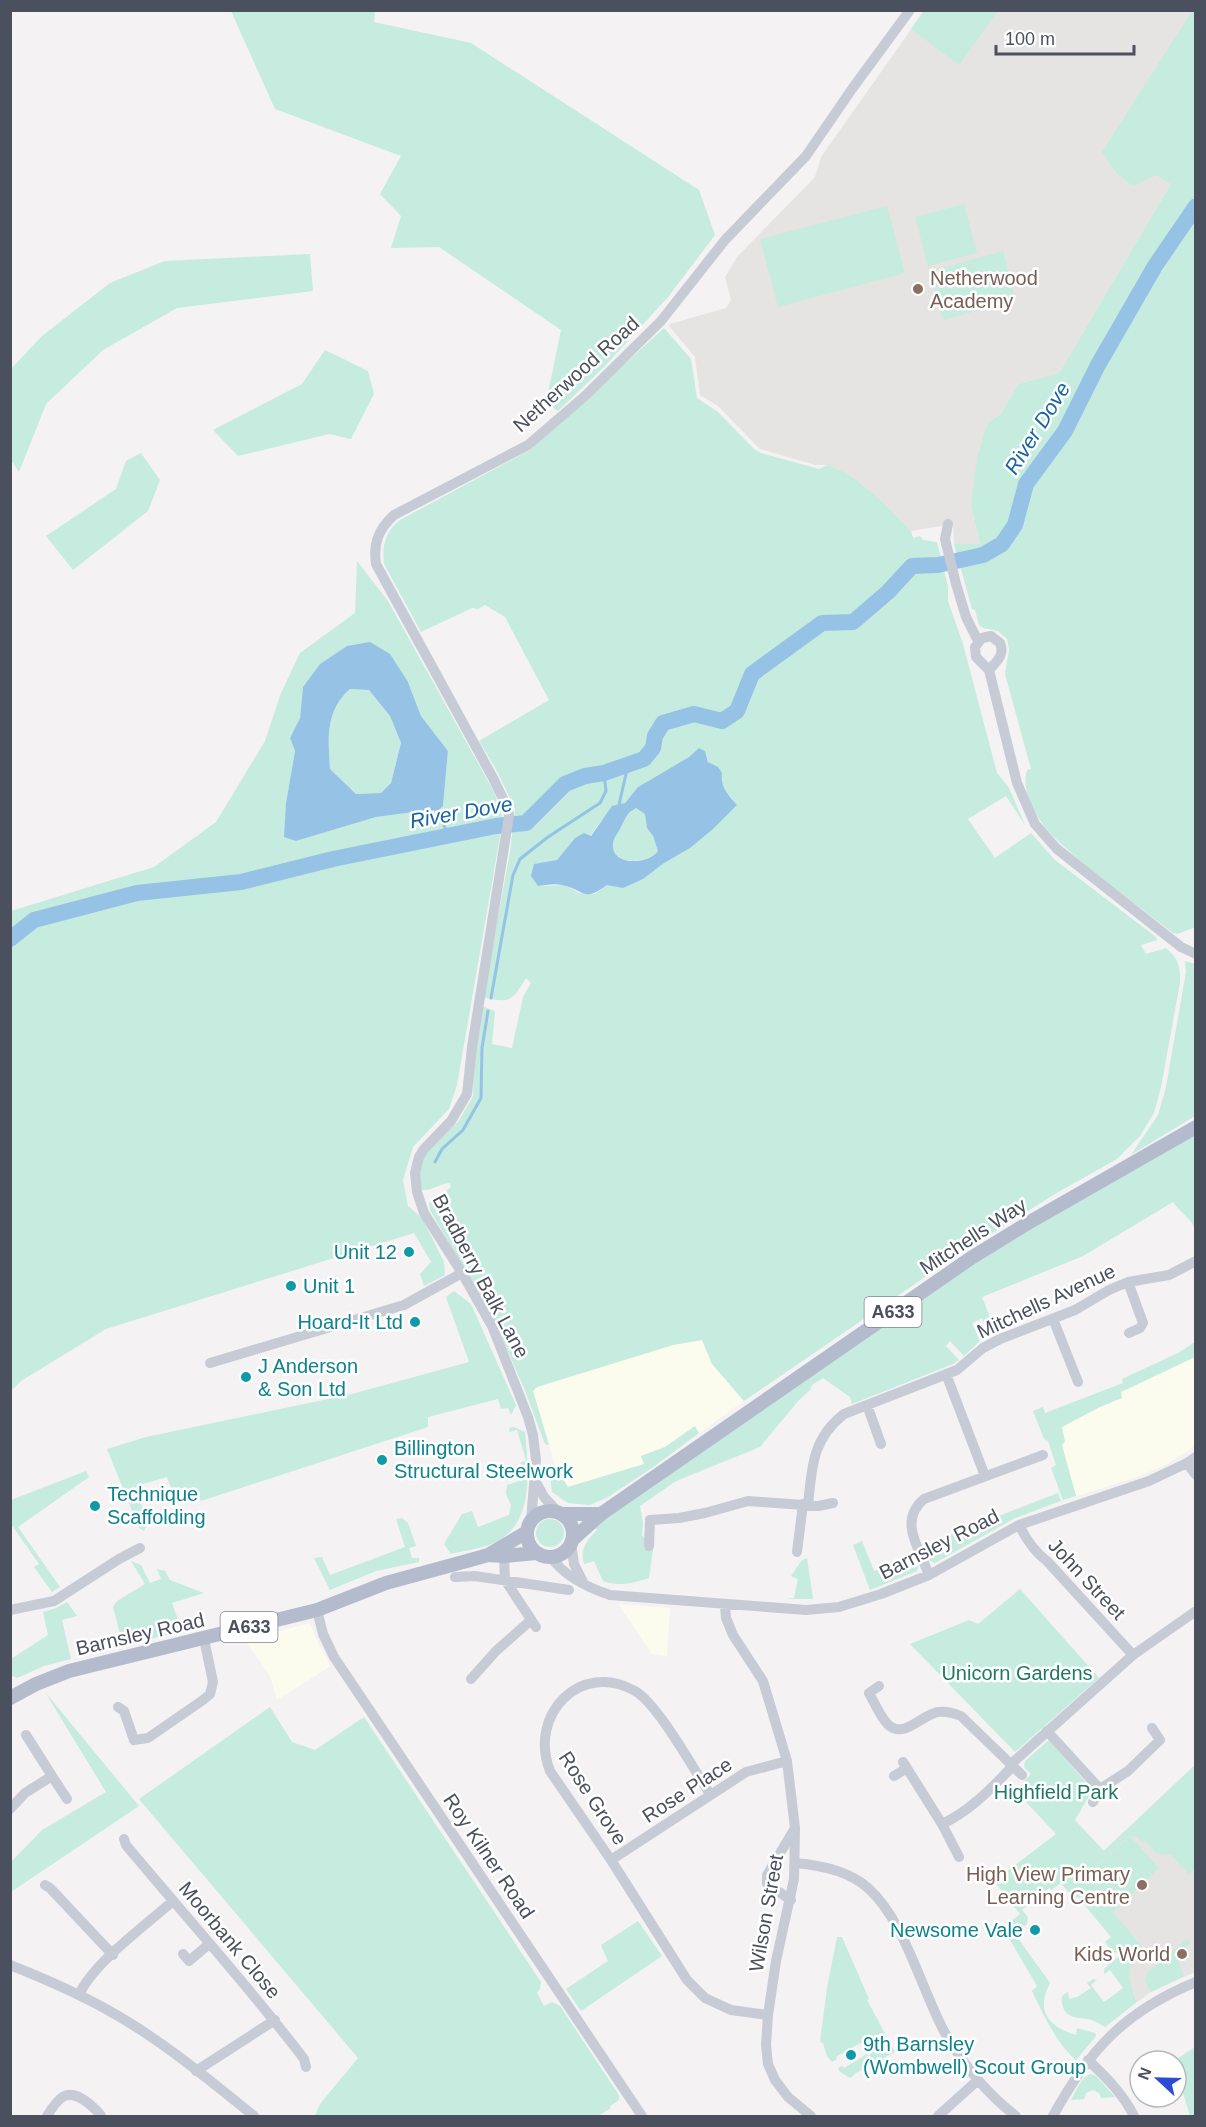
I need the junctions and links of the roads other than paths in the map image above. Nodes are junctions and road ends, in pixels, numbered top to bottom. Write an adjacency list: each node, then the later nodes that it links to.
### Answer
1 (910, 10): 5 (street, Netherwood Road)
2 (948, 524): 3 (street)
3 (978, 641): 4 (street); 4 (street)
4 (989, 670): 6 (street)
5 (510, 816): 9 (street, Bradberry Balk Lane)
6 (1196, 954)
7 (1196, 1127): 26 (main road, Mitchells Way / A633)
8 (1196, 1261): 10 (street, Mitchells Avenue)
9 (462, 1274): 13 (street); 22 (street, Bradberry Balk Lane)
10 (1128, 1282): 11 (street, Mitchells Avenue); 12 (street)
11 (1053, 1319): 14 (street, Mitchells Avenue); 15 (street)
12 (1129, 1333)
13 (210, 1363)
14 (946, 1374): 16 (street, Mitchells Avenue); 21 (street)
15 (1078, 1382)
16 (867, 1405): 17 (street); 24 (street, Mitchells Avenue)
17 (881, 1444)
18 (1043, 1455): 21 (street)
19 (1191, 1460): 20 (street); 27 (street, Barnsley Road)
20 (1196, 1475)
21 (985, 1476): 37 (street)
22 (536, 1482): 25 (street); 28 (street, Bradberry Balk Lane)
23 (833, 1503): 24 (street)
24 (806, 1505): 30 (street); 32 (street, Mitchells Avenue)
25 (560, 1513): 26 (main road); 28 (main road); 29 (main road)
26 (602, 1514): 29 (main road, Mitchells Way)
27 (1019, 1525): 37 (street, Barnsley Road); 47 (street, John Street)
28 (529, 1526): 33 (main road); 34 (main road, Barnsley Road / A633)
29 (572, 1541): 36 (main road); 40 (street)
30 (649, 1545)
31 (140, 1548): 43 (street)
32 (797, 1552)
33 (536, 1553): 35 (main road, Barnsley Road); 36 (main road)
34 (488, 1555): 35 (main road, Barnsley Road); 44 (main road, Barnsley Road / A633)
35 (504, 1556): 39 (street)
36 (551, 1557): 40 (street, Barnsley Road)
37 (929, 1575): 42 (street, Barnsley Road)
38 (455, 1577): 39 (street)
39 (506, 1580): 41 (street); 48 (street)
40 (583, 1582): 42 (street, Barnsley Road)
41 (569, 1590)
42 (725, 1605): 57 (street, Wilson Street)
43 (10, 1610)
44 (316, 1611): 46 (main road, Barnsley Road / A633); 91 (street, Roy Kilner Road)
45 (1193, 1617): 47 (street)
46 (204, 1639): 50 (main road, Barnsley Road / A633); 51 (street)
47 (1133, 1655): 53 (street)
48 (470, 1678)
49 (879, 1686): 58 (street)
50 (11, 1698)
51 (118, 1707)
52 (1152, 1728): 55 (street)
53 (1047, 1731): 58 (street); 62 (street)
54 (26, 1735): 59 (street)
55 (1160, 1740): 56 (street); 62 (street)
56 (1170, 1746)
57 (787, 1761): 63 (street, Rose Place); 68 (street, Wilson Street)
58 (1011, 1764): 61 (street); 67 (street)
59 (52, 1776): 64 (street); 66 (street)
60 (894, 1776): 67 (street)
61 (1022, 1776)
62 (1100, 1789): 65 (street)
63 (710, 1794): 71 (street, Rose Place); 71 (street, Rose Grove)
64 (67, 1799)
65 (1094, 1802)
66 (10, 1809)
67 (942, 1824): 70 (street)
68 (795, 1828): 72 (street, Wilson Street); 74 (street)
69 (124, 1839): 75 (street, Moorbank Close)
70 (959, 1857)
71 (611, 1860): 82 (street, Rose Grove)
72 (795, 1863): 74 (street, Wilson Street); 87 (street)
73 (45, 1885): 78 (street)
74 (791, 1900): 82 (street, Wilson Street)
75 (173, 1901): 76 (street, Moorbank Close); 78 (street)
76 (209, 1944): 77 (street); 83 (street, Moorbank Close)
77 (183, 1954)
78 (113, 1955): 81 (street)
79 (10, 1965): 81 (street)
80 (1196, 1982): 84 (street)
81 (79, 1995): 86 (street)
82 (768, 2015): 92 (street, Wilson Street)
83 (275, 2020): 85 (street, Moorbank Close); 86 (street)
84 (1088, 2060): 95 (street); 96 (street)
85 (306, 2067)
86 (196, 2071): 90 (street)
87 (978, 2080): 93 (street); 94 (street)
88 (47, 2116): 89 (street)
89 (102, 2116)
90 (254, 2116)
91 (642, 2116)
92 (811, 2116)
93 (938, 2116)
94 (1016, 2116)
95 (1053, 2116)
96 (1134, 2116)

